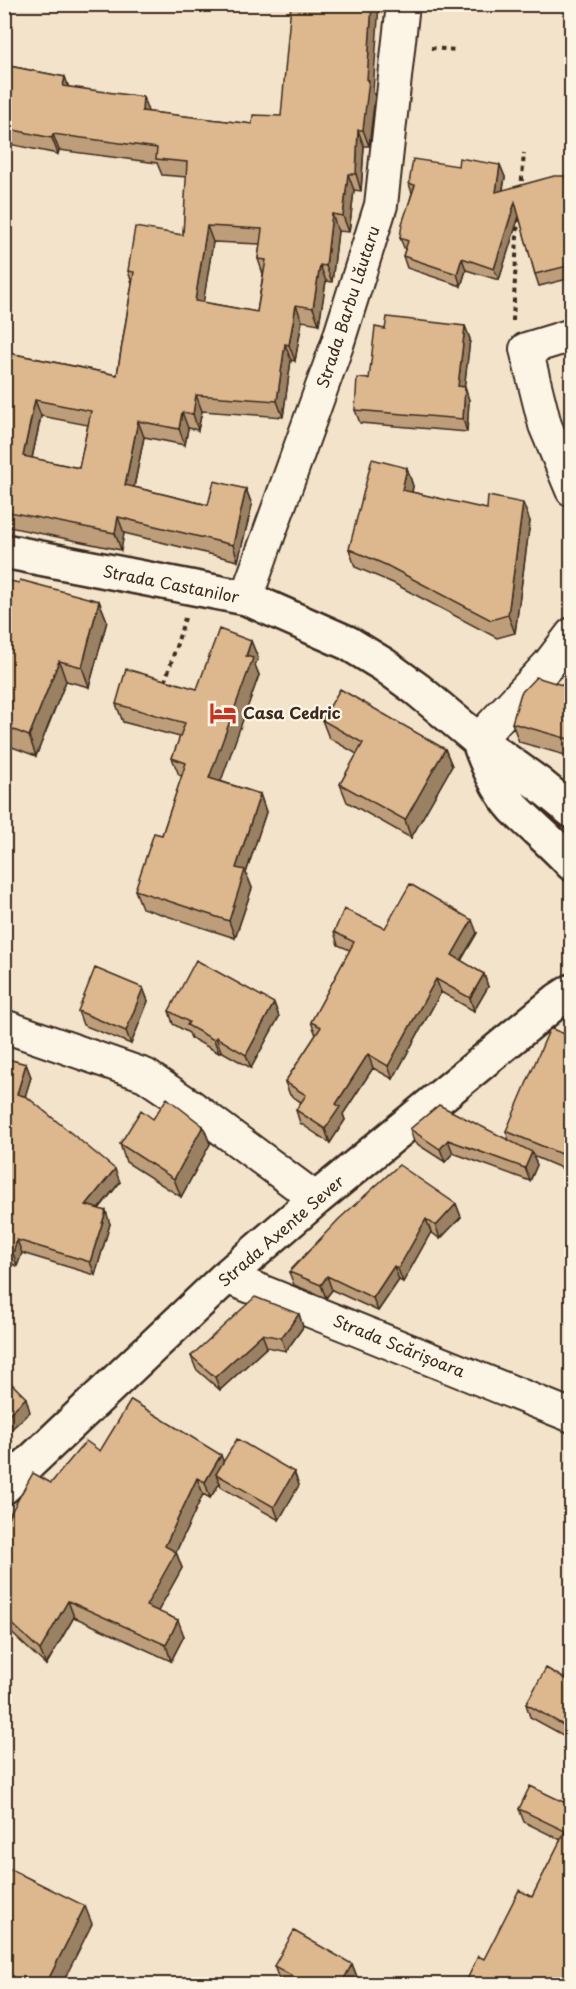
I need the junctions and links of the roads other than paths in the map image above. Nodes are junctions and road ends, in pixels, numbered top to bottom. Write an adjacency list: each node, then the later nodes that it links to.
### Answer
1 (403, 4): 5 (street, Strada Barbu Lăutaru)
2 (572, 335): 3 (street)
3 (572, 490)
4 (4, 551): 5 (main road, Strada Castanilor)
5 (246, 598): 7 (main road, Strada Castanilor)
6 (572, 634): 7 (street)
7 (478, 740): 8 (main road, Strada Castanilor); 9 (main road)
8 (572, 812)
9 (572, 864)
10 (572, 991): 12 (main road, Strada Axente Sever)
11 (4, 1026): 12 (street)
12 (316, 1199): 13 (main road, Strada Axente Sever)
13 (226, 1276): 14 (street, Strada Scărișoara); 15 (main road, Strada Axente Sever)
14 (572, 1416)
15 (4, 1487)

